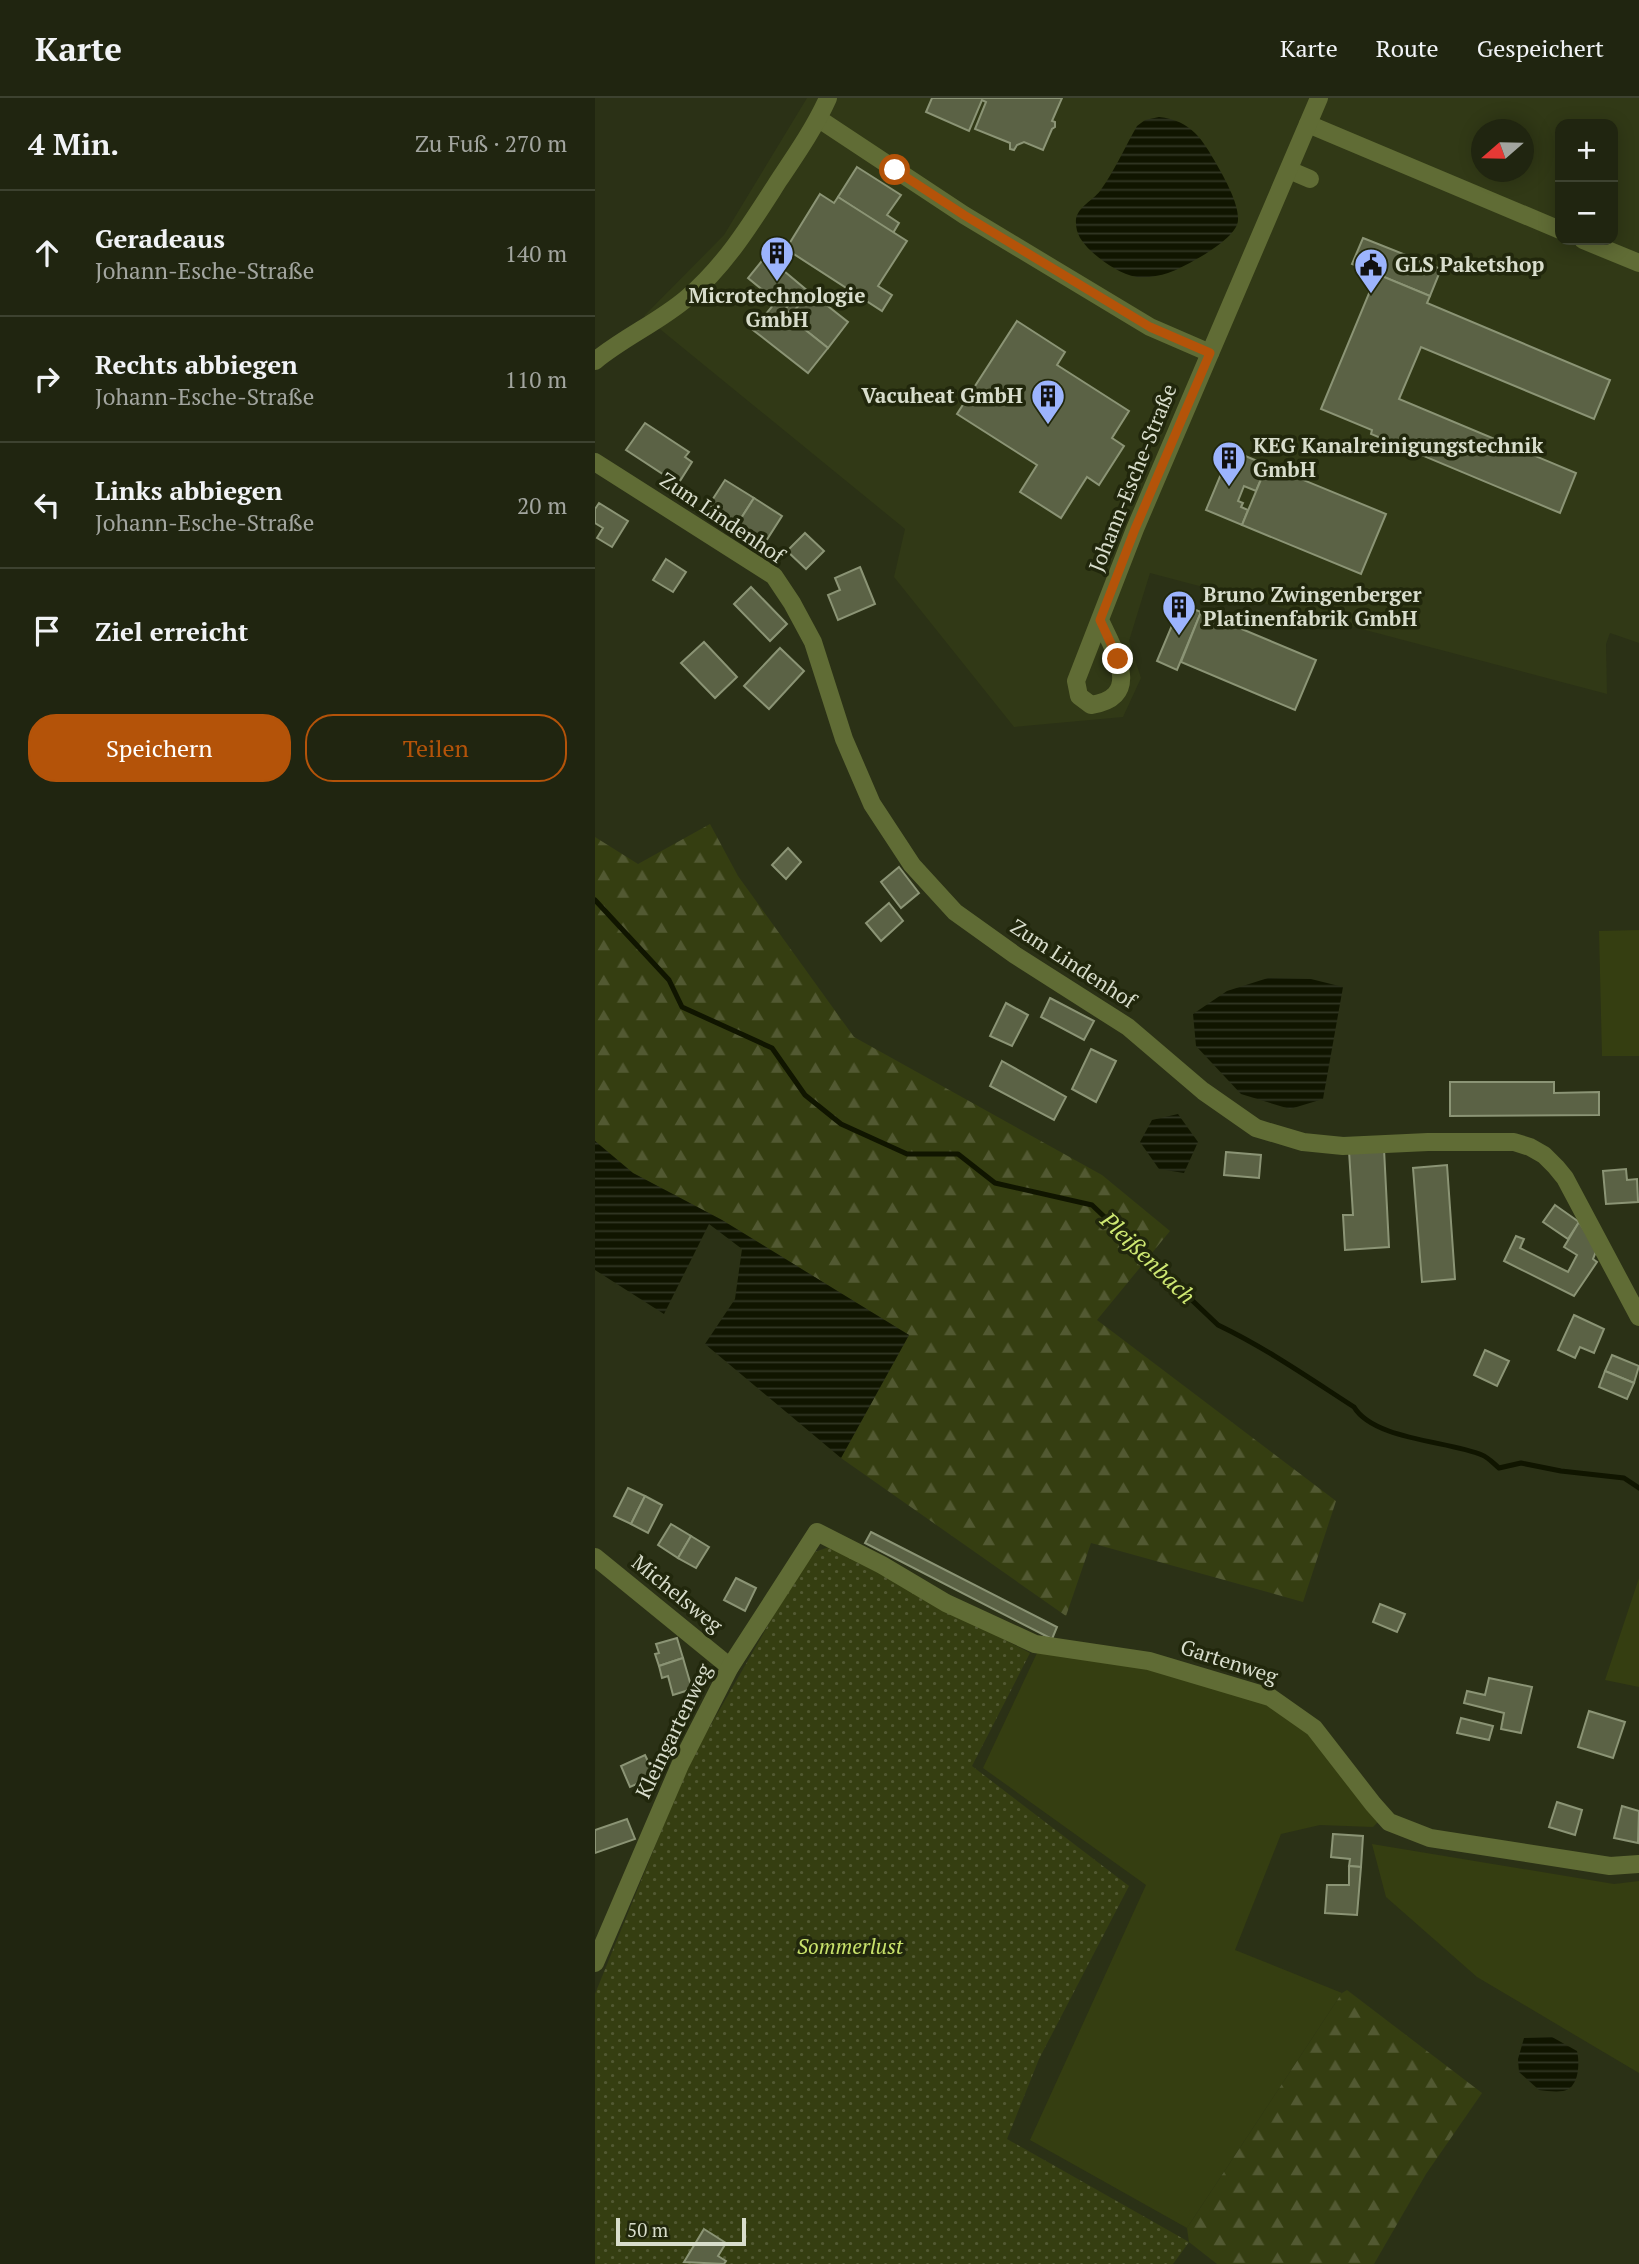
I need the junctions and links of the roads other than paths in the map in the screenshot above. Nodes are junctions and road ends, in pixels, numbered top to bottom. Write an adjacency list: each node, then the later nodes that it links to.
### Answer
1 (828, 98): 3 (street)
2 (1319, 98): 4 (street, Johann-Esche-Straße)
3 (819, 119): 10 (street); 11 (street)
4 (1308, 124): 5 (street, Johann-Esche-Straße); 7 (street)
5 (1289, 170): 6 (street); 10 (street, Johann-Esche-Straße)
6 (1310, 179)
7 (1555, 228)
8 (1595, 245): 9 (street)
9 (1639, 263)
10 (1210, 353): 13 (street, Johann-Esche-Straße)
11 (595, 361)
12 (595, 462): 14 (street, Zum Lindenhof)
13 (1100, 620)
14 (1639, 1317)
15 (817, 1532): 17 (street, Kleingartenweg); 18 (street, Gartenweg)
16 (595, 1557): 17 (street, Michelsweg)
17 (730, 1667): 19 (street, Kleingartenweg)
18 (1639, 1864)
19 (595, 1963)

